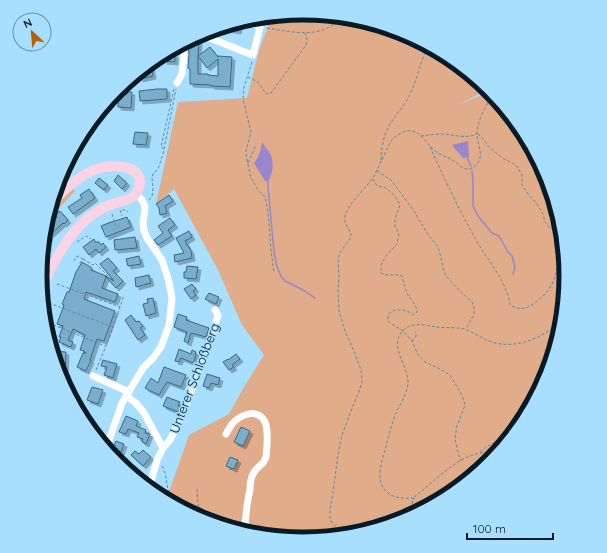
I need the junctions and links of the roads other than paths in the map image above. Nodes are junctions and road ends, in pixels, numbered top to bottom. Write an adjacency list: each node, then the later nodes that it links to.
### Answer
1 (255, 25): 2 (street)
2 (211, 38)
3 (184, 49): 4 (street)
4 (177, 83)
5 (61, 194): 6 (main road)
6 (136, 194): 7 (main road); 10 (street)
7 (47, 276)
8 (215, 310): 13 (street, Unterer Schloßberg)
9 (93, 376): 10 (street)
10 (128, 394): 12 (street); 13 (street)
11 (226, 434): 15 (street)
12 (108, 443)
13 (163, 448): 14 (street, Unterer Schloßberg)
14 (151, 483)
15 (246, 526)

